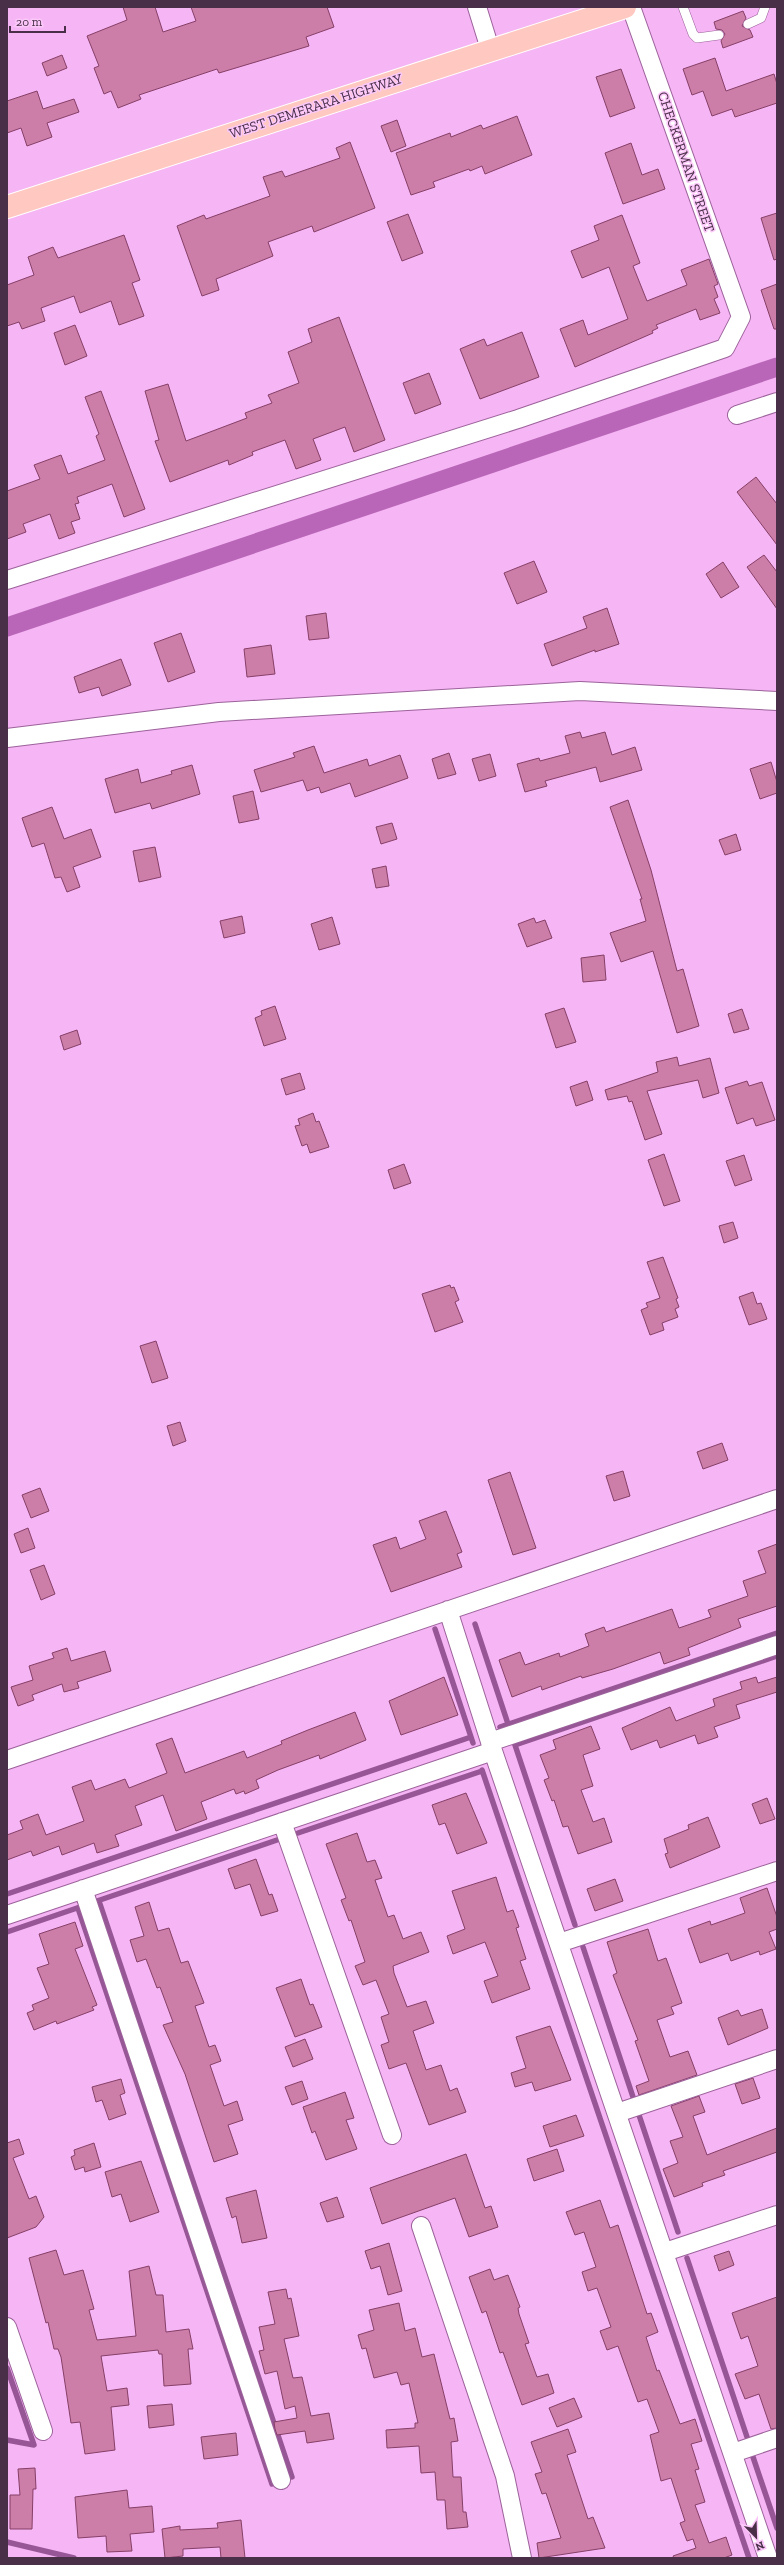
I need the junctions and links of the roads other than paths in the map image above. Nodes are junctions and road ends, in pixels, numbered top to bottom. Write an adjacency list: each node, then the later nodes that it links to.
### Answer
1 (477, 7): 8 (street)
2 (625, 7): 8 (main road, WEST DEMERARA HIGHWAY)
3 (631, 7): 12 (street, CHECKERMAN STREET)
4 (683, 7): 7 (lane)
5 (765, 7): 6 (lane)
6 (748, 24)
7 (719, 35)
8 (490, 49): 9 (main road, WEST DEMERARA HIGHWAY)
9 (7, 207)
10 (777, 402): 11 (street)
11 (737, 415)
12 (7, 580)
13 (777, 701): 14 (street)
14 (7, 738)
15 (777, 1499): 16 (street)
16 (448, 1610): 18 (street); 19 (street)
17 (777, 1645): 18 (street)
18 (492, 1746): 20 (street); 24 (street)
19 (7, 1760)
20 (282, 1822): 22 (street); 27 (street)
21 (777, 1871): 24 (street)
22 (83, 1889): 23 (street); 35 (street)
23 (7, 1915)
24 (559, 1943): 26 (street)
25 (777, 2060): 26 (street)
26 (617, 2113): 30 (street)
27 (392, 2135)
28 (777, 2215): 30 (street)
29 (421, 2226): 36 (street)
30 (665, 2252): 34 (street)
31 (7, 2327): 32 (street)
32 (43, 2431)
33 (777, 2438): 34 (street)
34 (733, 2453): 37 (street)
35 (281, 2480)
36 (522, 2558)
37 (768, 2558)

